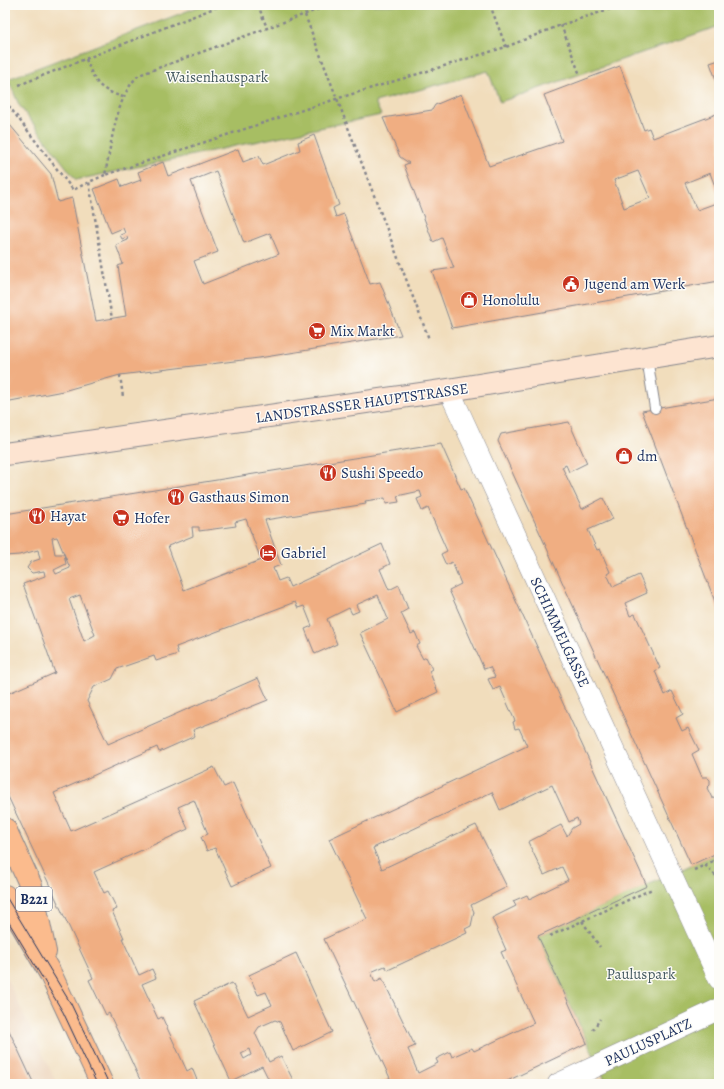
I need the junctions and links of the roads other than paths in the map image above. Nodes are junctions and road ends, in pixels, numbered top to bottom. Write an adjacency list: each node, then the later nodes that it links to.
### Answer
1 (719, 346): 2 (main road, LANDSTRASSER HAUPTSTRASSE)
2 (647, 358): 3 (main road, LANDSTRASSER HAUPTSTRASSE); 4 (lane)
3 (449, 390): 5 (main road, LANDSTRASSER HAUPTSTRASSE); 9 (street, SCHIMMELGASSE)
4 (654, 408)
5 (5, 454)
6 (5, 829): 8 (main road, B221)
7 (5, 896): 8 (main road, B221)
8 (50, 972): 11 (main road, B221)
9 (719, 979)
10 (719, 1009): 12 (street, PAULUSPLATZ)
11 (102, 1084)
12 (558, 1084)

